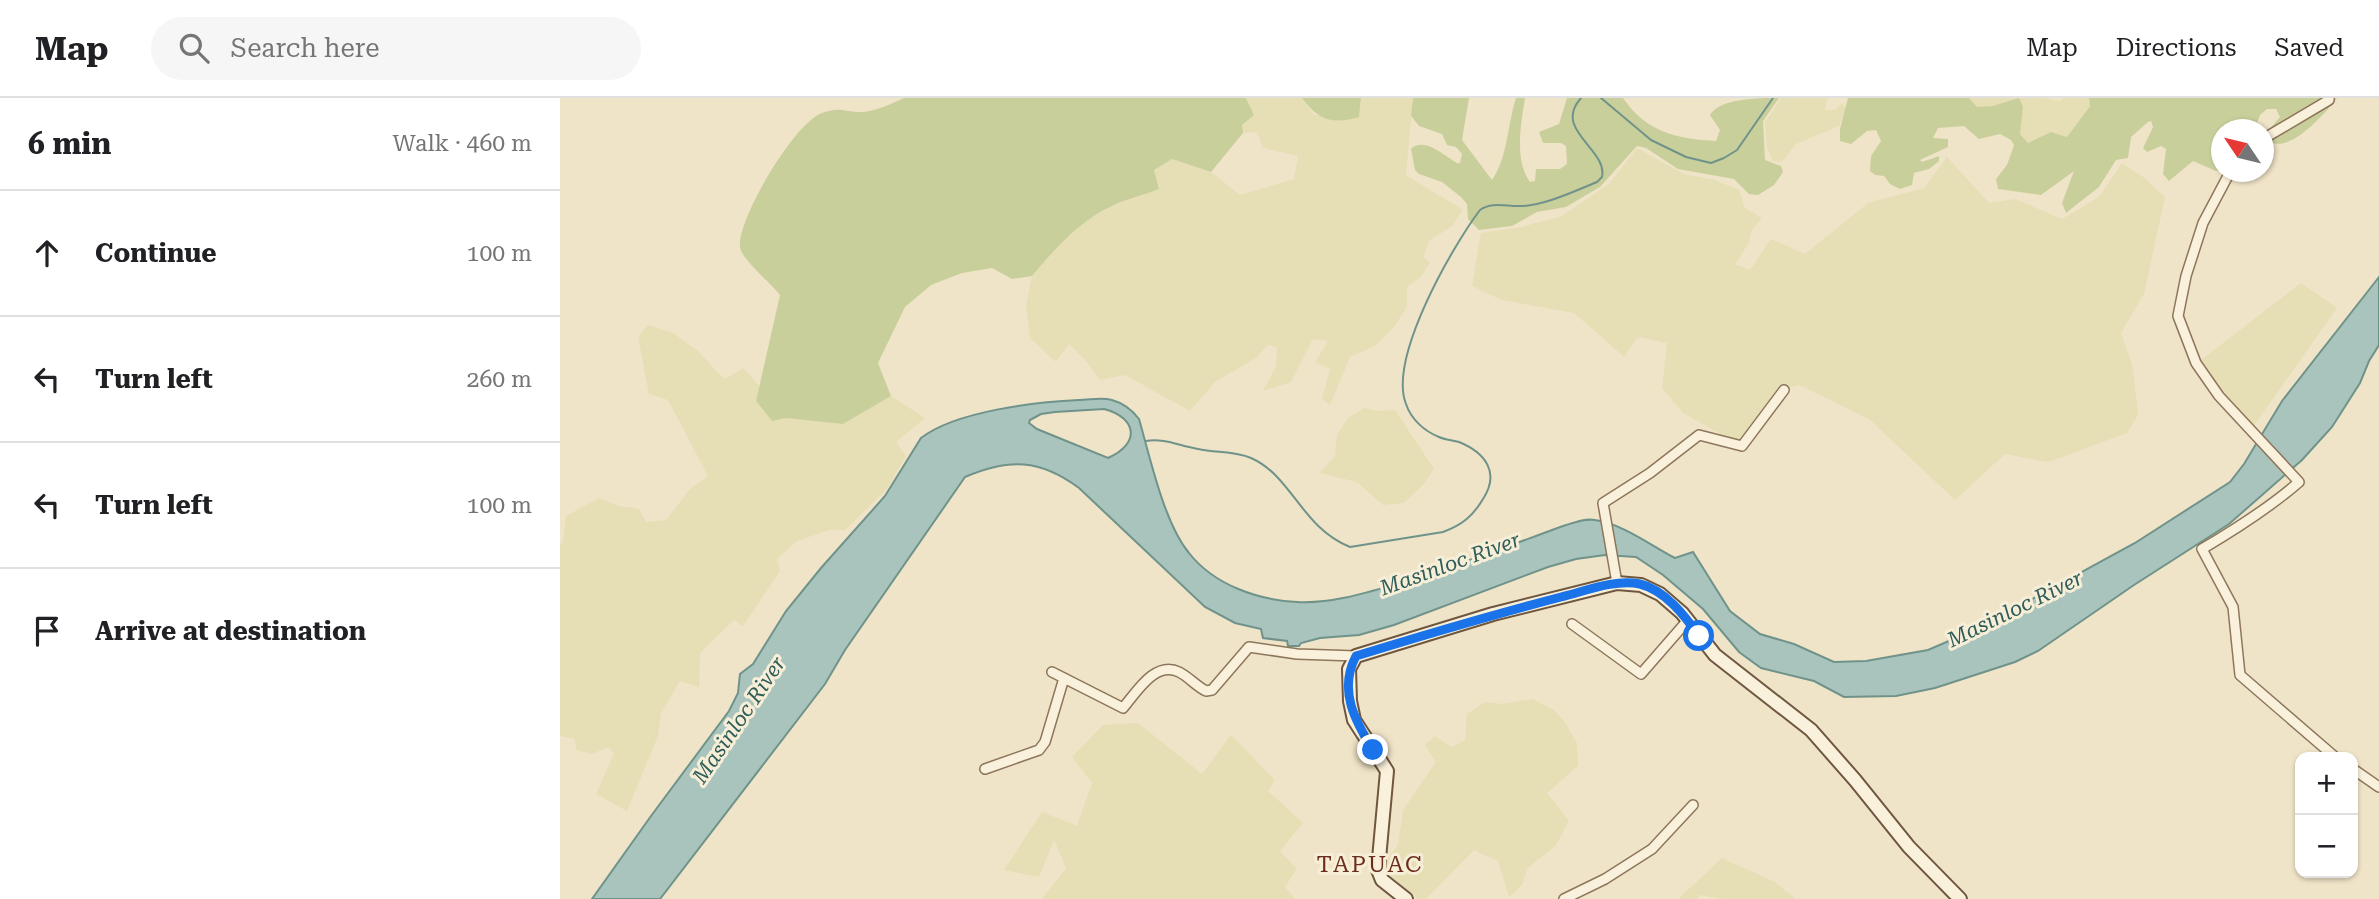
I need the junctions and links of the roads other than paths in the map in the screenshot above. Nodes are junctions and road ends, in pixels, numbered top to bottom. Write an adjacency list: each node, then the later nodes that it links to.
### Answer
1 (2329, 98): 2 (street)
2 (2274, 133)
3 (2225, 182): 11 (street)
4 (1784, 390): 5 (street)
5 (1616, 577): 6 (street); 8 (street)
6 (1688, 620): 7 (street); 18 (street)
7 (1572, 624)
8 (1356, 656): 10 (street); 16 (street)
9 (1052, 672): 10 (street)
10 (1064, 678): 12 (street)
11 (2328, 752)
12 (985, 768)
13 (2358, 772): 14 (street)
14 (2379, 787)
15 (1693, 805): 17 (street)
16 (1406, 899)
17 (1564, 899)
18 (1960, 899)

